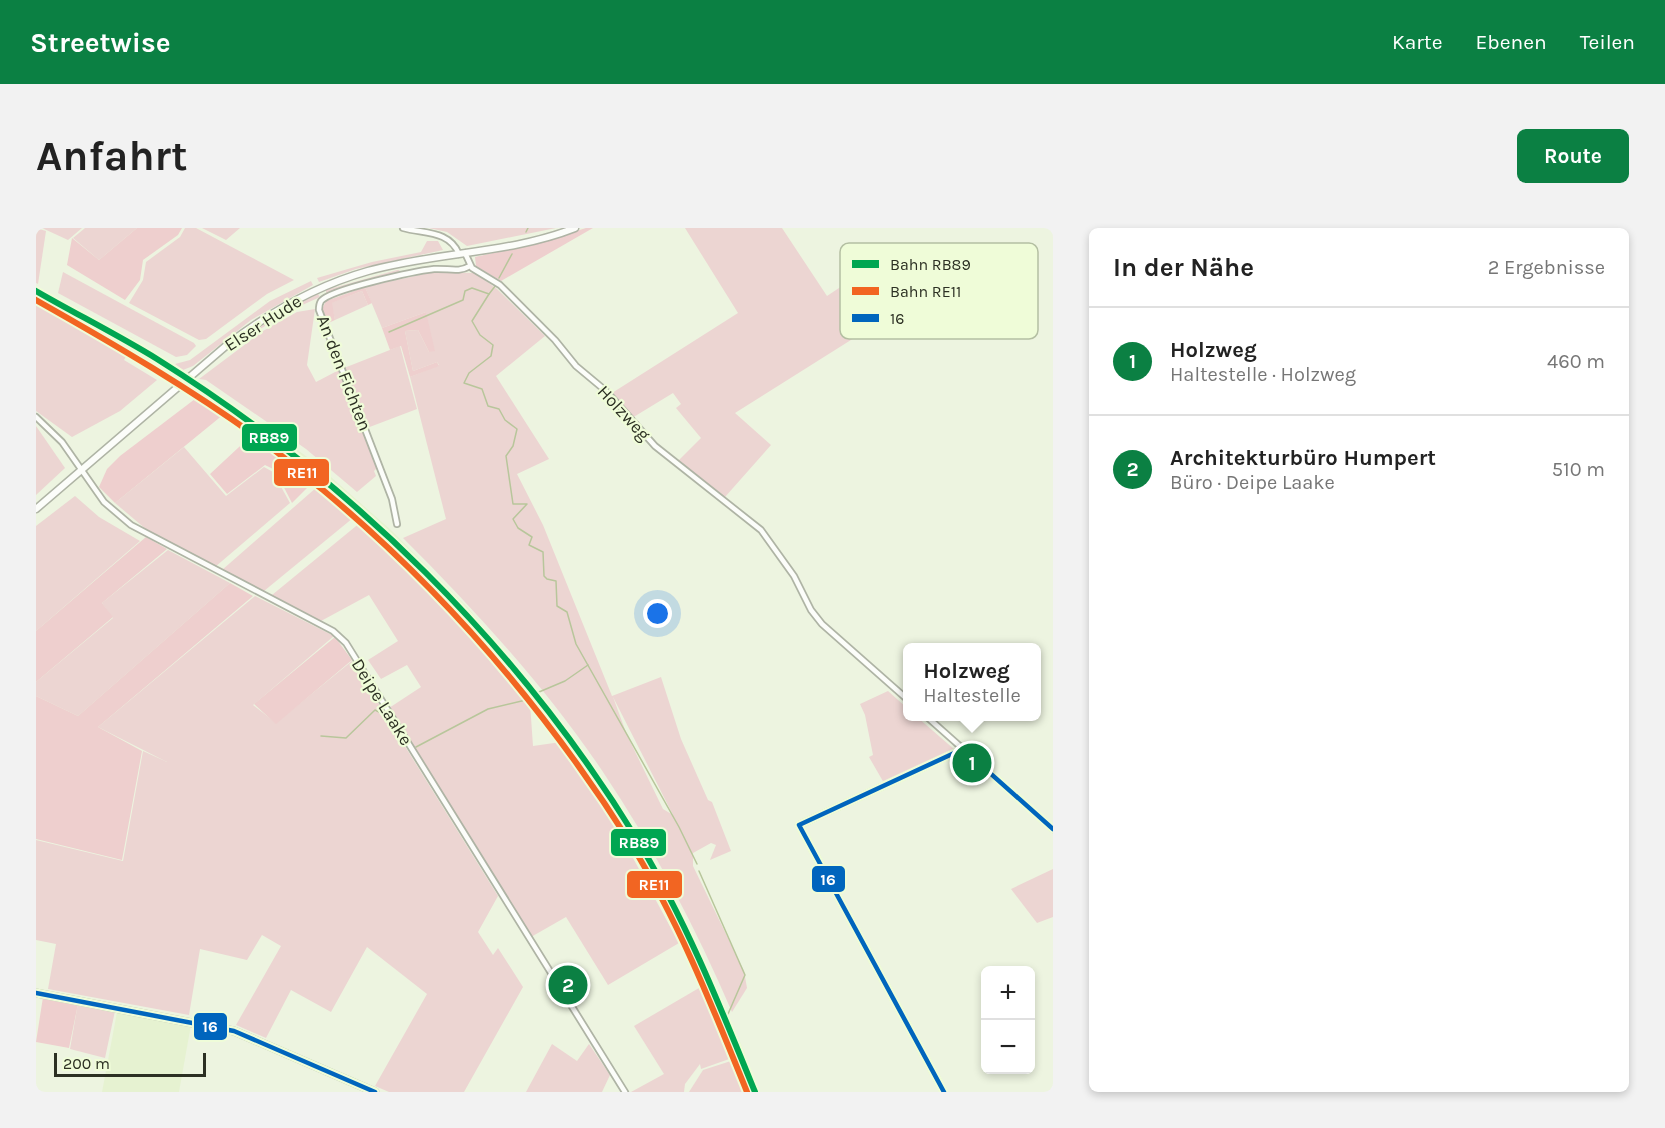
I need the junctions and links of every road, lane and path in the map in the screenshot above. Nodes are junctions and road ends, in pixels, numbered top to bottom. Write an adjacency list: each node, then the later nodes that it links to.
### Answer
1 (403, 228): 3 (street)
2 (575, 228): 3 (street, Elser Hude)
3 (462, 254): 4 (street); 6 (street, Elser Hude)
4 (470, 266): 8 (street, An den Fichten); 9 (street, Holzweg)
5 (36, 417): 6 (street, Deipe Laake)
6 (81, 470): 7 (street, Elser Hude); 15 (street, Deipe Laake)
7 (36, 509)
8 (397, 524)
9 (903, 696)
10 (931, 721): 11 (street)
11 (963, 749): 12 (street); 16 (street)
12 (1053, 829)
13 (36, 993): 14 (street)
14 (375, 1092)
15 (625, 1092)
16 (944, 1092)

